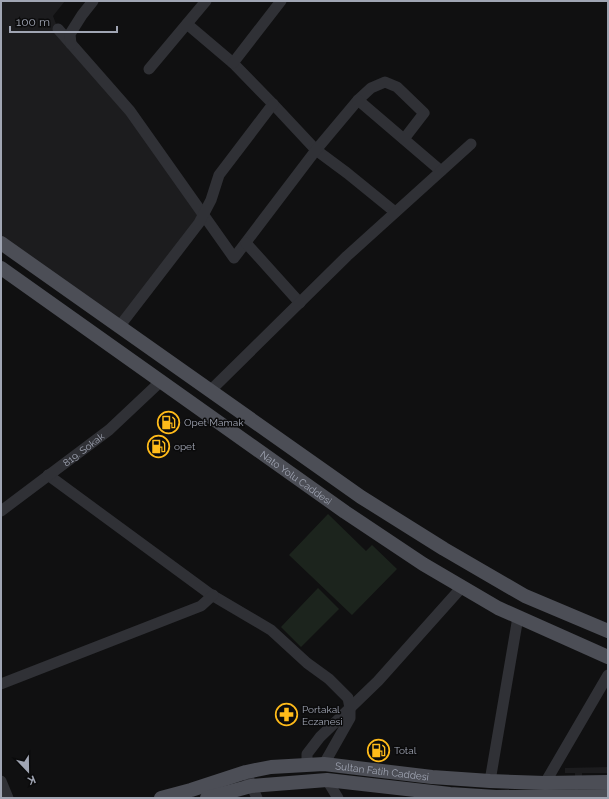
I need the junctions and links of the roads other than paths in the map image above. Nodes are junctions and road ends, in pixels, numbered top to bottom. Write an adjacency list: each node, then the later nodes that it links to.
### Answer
1 (93, 1): 6 (street)
2 (206, 1): 4 (street)
3 (281, 1): 7 (street)
4 (187, 24): 7 (street); 8 (street)
5 (58, 29): 6 (street)
6 (71, 44): 16 (street)
7 (233, 63): 10 (street)
8 (149, 69)
9 (358, 100): 11 (street); 11 (street); 13 (street)
10 (273, 104): 13 (street); 16 (street)
11 (404, 139): 14 (street)
12 (471, 144): 14 (street)
13 (316, 150): 15 (street); 17 (street)
14 (441, 171): 15 (street)
15 (395, 212): 20 (street)
16 (203, 216): 17 (street); 21 (street)
17 (246, 243): 20 (street)
18 (4, 245): 21 (main road)
19 (1, 268): 22 (main road, Nato Yolu Caddesi)
20 (300, 303): 23 (street)
21 (120, 327): 23 (main road)
22 (160, 382): 24 (street, 819. Sokak); 26 (main road, Nato Yolu Caddesi)
23 (210, 391): 29 (main road)
24 (48, 476): 25 (street, 819. Sokak); 27 (street)
25 (1, 511)
26 (462, 587): 28 (main road, Nato Yolu Caddesi); 33 (street)
27 (213, 595): 32 (street); 33 (street)
28 (518, 617): 30 (main road, Nato Yolu Caddesi); 39 (street)
29 (608, 631)
30 (608, 658)
31 (608, 675): 41 (street)
32 (1, 684)
33 (350, 708): 34 (street); 35 (street)
34 (324, 764): 35 (main road, Sultan Fatih Caddesi); 39 (main road, Sultan Fatih Caddesi)
35 (307, 765): 36 (main road, Sultan Fatih Caddesi)
36 (246, 772): 42 (street); 43 (main road, Sultan Fatih Caddesi)
37 (327, 780): 42 (main road, Sultan Fatih Caddesi); 44 (main road, Sultan Fatih Caddesi); 48 (street)
38 (1, 781): 46 (street)
39 (490, 781): 41 (main road, Sultan Fatih Caddesi)
40 (608, 782): 41 (main road, Sultan Fatih Caddesi)
41 (545, 783)
42 (254, 792): 43 (main road, Sultan Fatih Caddesi)
43 (205, 794): 47 (main road, Sultan Fatih Caddesi)
44 (496, 797): 45 (main road, Sultan Fatih Caddesi)
45 (602, 797)
46 (8, 798)
47 (161, 798)
48 (338, 798)

